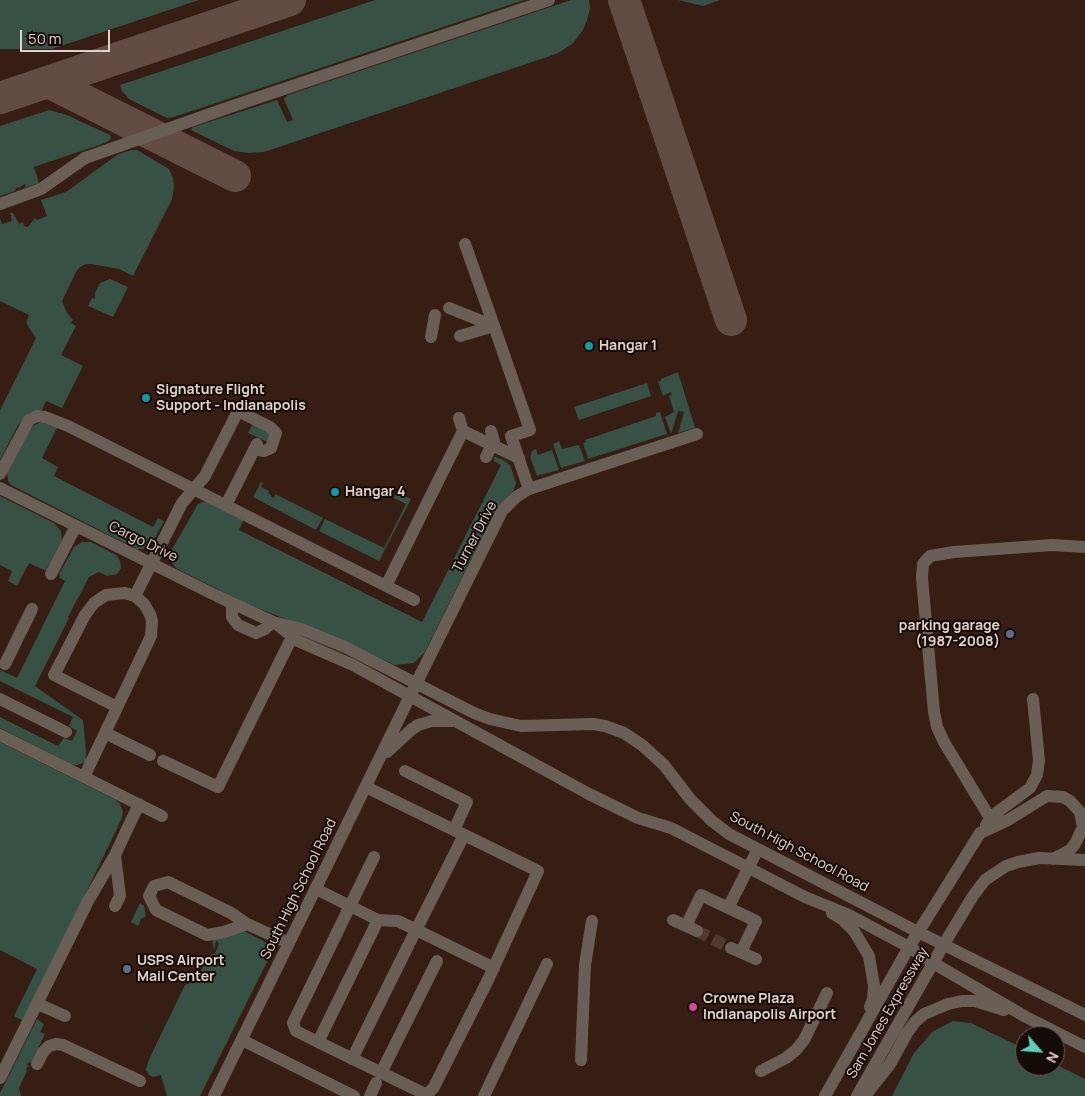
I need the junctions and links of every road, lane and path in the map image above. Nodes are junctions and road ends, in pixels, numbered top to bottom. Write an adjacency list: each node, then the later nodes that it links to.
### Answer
1 (549, 0): 2 (street)
2 (0, 204)
3 (465, 244): 6 (street)
4 (449, 308): 6 (street)
5 (435, 315): 8 (street)
6 (494, 326): 7 (street); 12 (street)
7 (460, 336)
8 (431, 337)
9 (459, 418): 10 (street)
10 (463, 431): 13 (street); 24 (street)
11 (697, 434): 18 (street, Turner Drive)
12 (511, 436): 13 (street); 14 (street)
13 (491, 444): 14 (street)
14 (519, 458): 18 (street)
15 (0, 474): 17 (street)
16 (0, 488): 20 (street, Cargo Drive)
17 (194, 489): 19 (street); 19 (street); 22 (street)
18 (530, 489): 31 (street, Turner Drive)
19 (226, 505): 24 (street)
20 (76, 526): 22 (street, Cargo Drive); 23 (street)
21 (1085, 547): 48 (street)
22 (152, 563): 25 (street); 28 (street, Cargo Drive)
23 (51, 574)
24 (386, 586): 26 (street)
25 (135, 596): 35 (street); 35 (street)
26 (414, 600)
27 (32, 609): 30 (street)
28 (273, 622): 29 (street, Cargo Drive); 31 (street, Cargo Drive)
29 (292, 636): 32 (street, Cargo Drive); 41 (street)
30 (5, 664)
31 (416, 683): 32 (street, South High School Road); 51 (street, South High School Road)
32 (410, 696): 36 (street); 42 (street, South High School Road)
33 (1033, 699): 48 (street)
34 (0, 700): 37 (street)
35 (117, 707): 38 (street)
36 (460, 722): 42 (street); 56 (street)
37 (66, 732)
38 (105, 733): 40 (street); 44 (street)
39 (0, 736): 44 (street)
40 (150, 755)
41 (163, 761)
42 (377, 764): 45 (street, South High School Road)
43 (405, 771): 50 (street)
44 (84, 777): 46 (street)
45 (366, 787): 50 (street); 57 (street, South High School Road)
46 (138, 804): 47 (street); 52 (street)
47 (162, 816)
48 (990, 818): 49 (street)
49 (984, 830): 54 (street); 67 (street, Sam Jones Expressway)
50 (459, 832): 66 (street); 75 (street)
51 (758, 849): 56 (street); 67 (street, South High School Road)
52 (115, 855): 59 (street); 77 (street)
53 (374, 856): 60 (street)
54 (1053, 859): 55 (street, Sam Jones Expressway); 69 (street, Sam Jones Expressway)
55 (1085, 860)
56 (748, 868): 58 (street); 61 (street)
57 (316, 889): 60 (street); 68 (street, South High School Road)
58 (805, 897): 70 (street); 81 (street)
59 (115, 906)
60 (350, 906): 62 (street); 83 (street)
61 (728, 908): 63 (street); 72 (street)
62 (378, 920): 66 (street); 83 (street)
63 (673, 920)
64 (592, 922): 86 (street)
65 (247, 924): 65 (street); 68 (street)
66 (416, 929): 71 (street); 85 (street)
67 (918, 932): 69 (street, South High School Road); 70 (street, Sam Jones Expressway)
68 (289, 943): 82 (street, South High School Road)
69 (944, 944): 73 (street, Sam Jones Expressway); 78 (street, South High School Road)
70 (909, 947): 73 (street); 81 (street, Sam Jones Expressway)
71 (442, 951): 75 (street); 90 (street)
72 (756, 959)
73 (933, 963): 80 (street); 98 (street, Sam Jones Expressway)
74 (547, 964): 96 (street)
75 (494, 968): 95 (street)
76 (827, 993): 88 (street)
77 (38, 1004): 79 (street); 89 (street)
78 (1085, 1015)
79 (65, 1016)
80 (1026, 1017): 84 (street); 99 (street)
81 (861, 1030): 97 (street, Sam Jones Expressway)
82 (242, 1040): 92 (street, South High School Road); 93 (street)
83 (318, 1042): 85 (street)
84 (1085, 1047)
85 (352, 1059): 90 (street)
86 (581, 1060)
87 (36, 1064): 91 (street)
88 (761, 1071)
89 (0, 1078)
90 (379, 1078): 94 (street); 95 (street)
91 (140, 1081)
92 (214, 1096)
93 (354, 1096)
94 (370, 1096)
95 (427, 1096)
96 (484, 1096)
97 (825, 1096)
98 (857, 1096)
99 (865, 1096)

